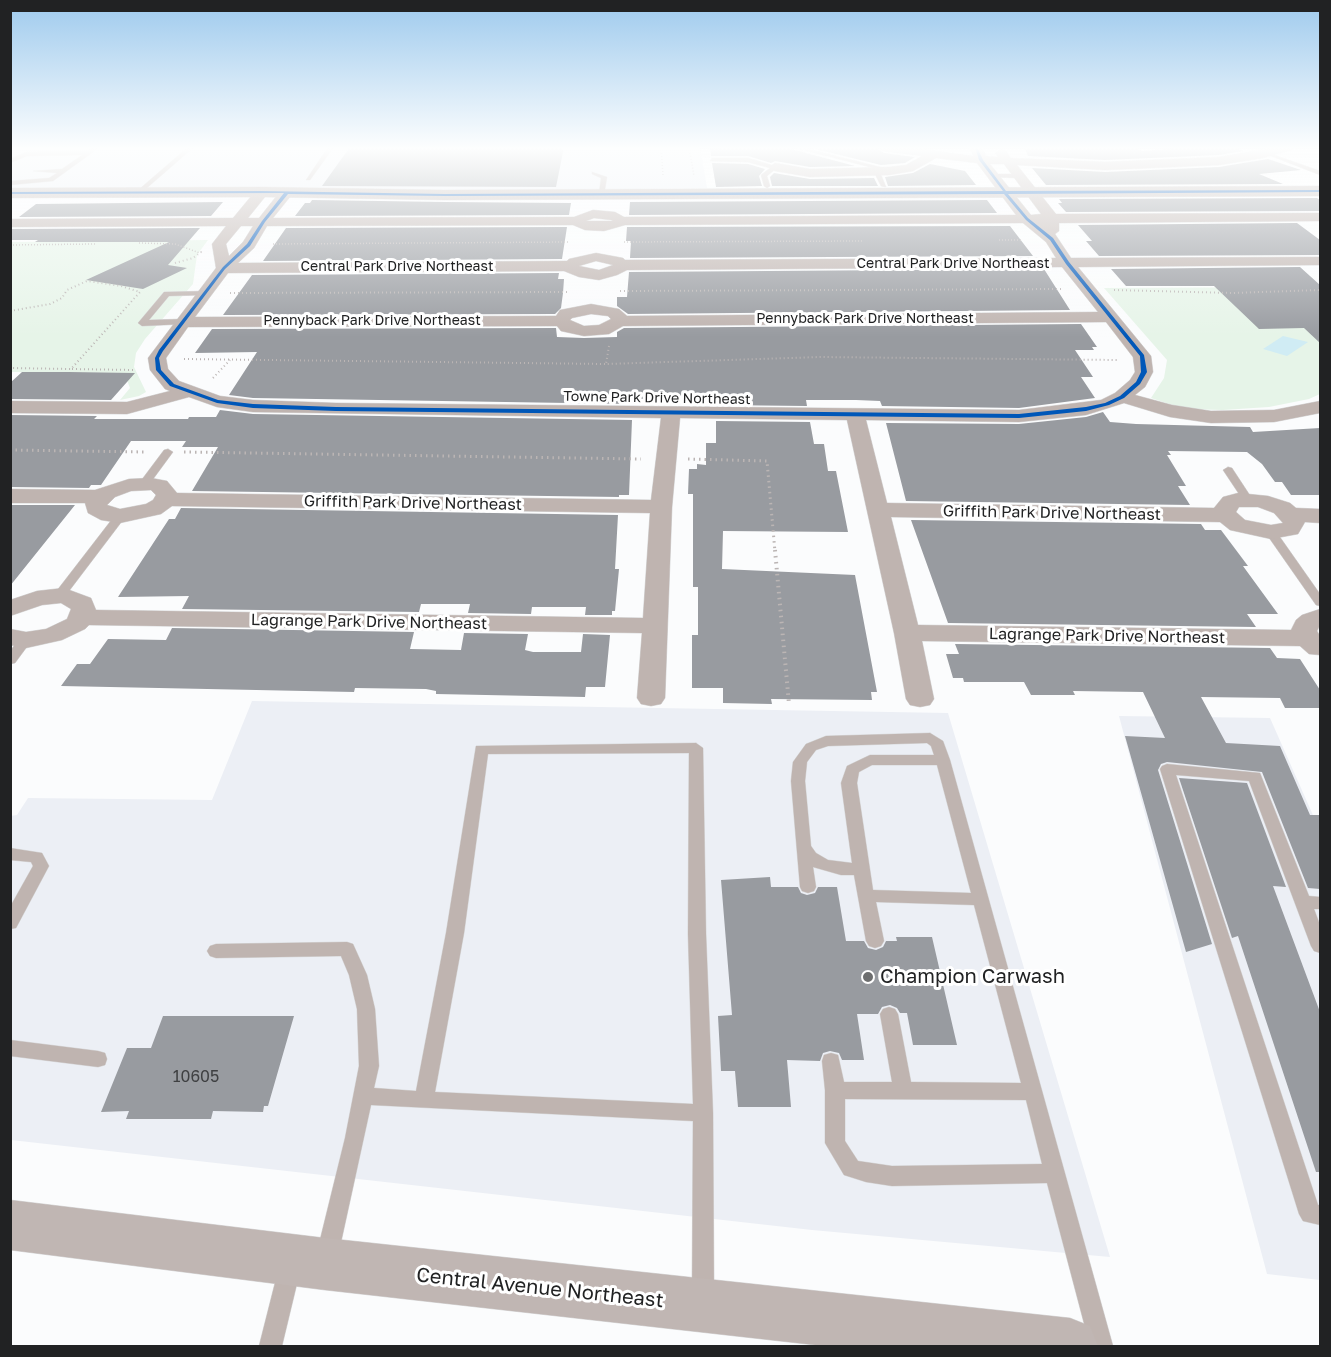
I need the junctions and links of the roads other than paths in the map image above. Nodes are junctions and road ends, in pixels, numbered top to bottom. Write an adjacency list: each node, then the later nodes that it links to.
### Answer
1 (247, 210): 8 (street)
2 (272, 210): 9 (street, Towne Park Drive Northeast)
3 (1020, 210): 6 (street, Towne Park Drive Northeast)
4 (1045, 210): 7 (street)
5 (1320, 217): 7 (street)
6 (1027, 219): 7 (street); 9 (street); 11 (street, Towne Park Drive Northeast)
7 (1052, 219): 11 (street)
8 (238, 222): 9 (street); 10 (street); 14 (street)
9 (263, 222): 14 (street, Towne Park Drive Northeast)
10 (10, 223)
11 (1052, 238): 13 (street, Towne Park Drive Northeast)
12 (1320, 261): 13 (street, Central Park Drive Northeast)
13 (1067, 263): 14 (street, Central Park Drive Northeast); 16 (street, Towne Park Drive Northeast)
14 (224, 268): 15 (street, Towne Park Drive Northeast)
15 (213, 293): 17 (street, Towne Park Drive Northeast); 17 (lane)
16 (1111, 317): 17 (street, Pennyback Park Drive Northeast); 19 (street, Towne Park Drive Northeast)
17 (183, 321): 18 (street, Towne Park Drive Northeast)
18 (187, 392): 21 (street); 22 (street, Towne Park Drive Northeast)
19 (1122, 397): 20 (street); 23 (street, Towne Park Drive Northeast)
20 (1320, 406)
21 (10, 407)
22 (671, 412): 23 (street, Towne Park Drive Northeast); 31 (street)
23 (855, 414): 32 (street)
24 (168, 452): 26 (lane)
25 (1228, 470): 30 (lane)
26 (144, 484): 28 (street); 29 (street)
27 (10, 496): 28 (street)
28 (100, 497): 35 (street)
29 (166, 499): 31 (street, Griffith Park Drive Northeast); 35 (street, Griffith Park Drive Northeast)
30 (1248, 500): 33 (street); 34 (street)
31 (660, 507): 42 (street)
32 (879, 510): 33 (street, Griffith Park Drive Northeast); 43 (street)
33 (1225, 515): 37 (street, Griffith Park Drive Northeast)
34 (1291, 515): 36 (street); 37 (street)
35 (120, 516): 38 (lane)
36 (1320, 516)
37 (1271, 532): 39 (lane)
38 (58, 596): 40 (street); 41 (street)
39 (1320, 602)
40 (10, 609)
41 (82, 617): 42 (street, Lagrange Park Drive Northeast); 45 (street)
42 (655, 626): 46 (street)
43 (907, 633): 44 (street, Lagrange Park Drive Northeast); 47 (street)
44 (1316, 635)
45 (16, 645)
46 (651, 698)
47 (920, 699)
48 (941, 752): 49 (lane); 51 (lane); 54 (lane)
49 (803, 847): 51 (lane); 52 (lane)
50 (10, 854): 56 (lane)
51 (861, 869): 53 (lane)
52 (808, 887)
53 (867, 896): 54 (lane); 57 (lane)
54 (981, 899): 66 (lane)
55 (1312, 902): 58 (lane); 71 (lane)
56 (10, 923)
57 (875, 941)
58 (1320, 946)
59 (216, 951): 67 (lane)
60 (889, 1014): 64 (lane)
61 (10, 1048): 62 (lane)
62 (98, 1059)
63 (831, 1061): 65 (lane)
64 (903, 1089): 65 (lane); 66 (lane)
65 (835, 1090): 70 (lane)
66 (1033, 1092): 70 (lane)
67 (364, 1096): 68 (lane); 73 (lane)
68 (424, 1100): 69 (lane); 69 (lane)
69 (703, 1113): 74 (lane)
70 (1055, 1173): 78 (lane)
71 (1320, 1215)
72 (10, 1225): 73 (main road, Central Avenue Northeast)
73 (308, 1262): 74 (main road, Central Avenue Northeast); 76 (lane)
74 (703, 1306): 75 (main road, Central Avenue Northeast)
75 (824, 1333): 77 (main road, Central Avenue Northeast)
76 (270, 1347)
77 (1070, 1347)
78 (1102, 1347)

